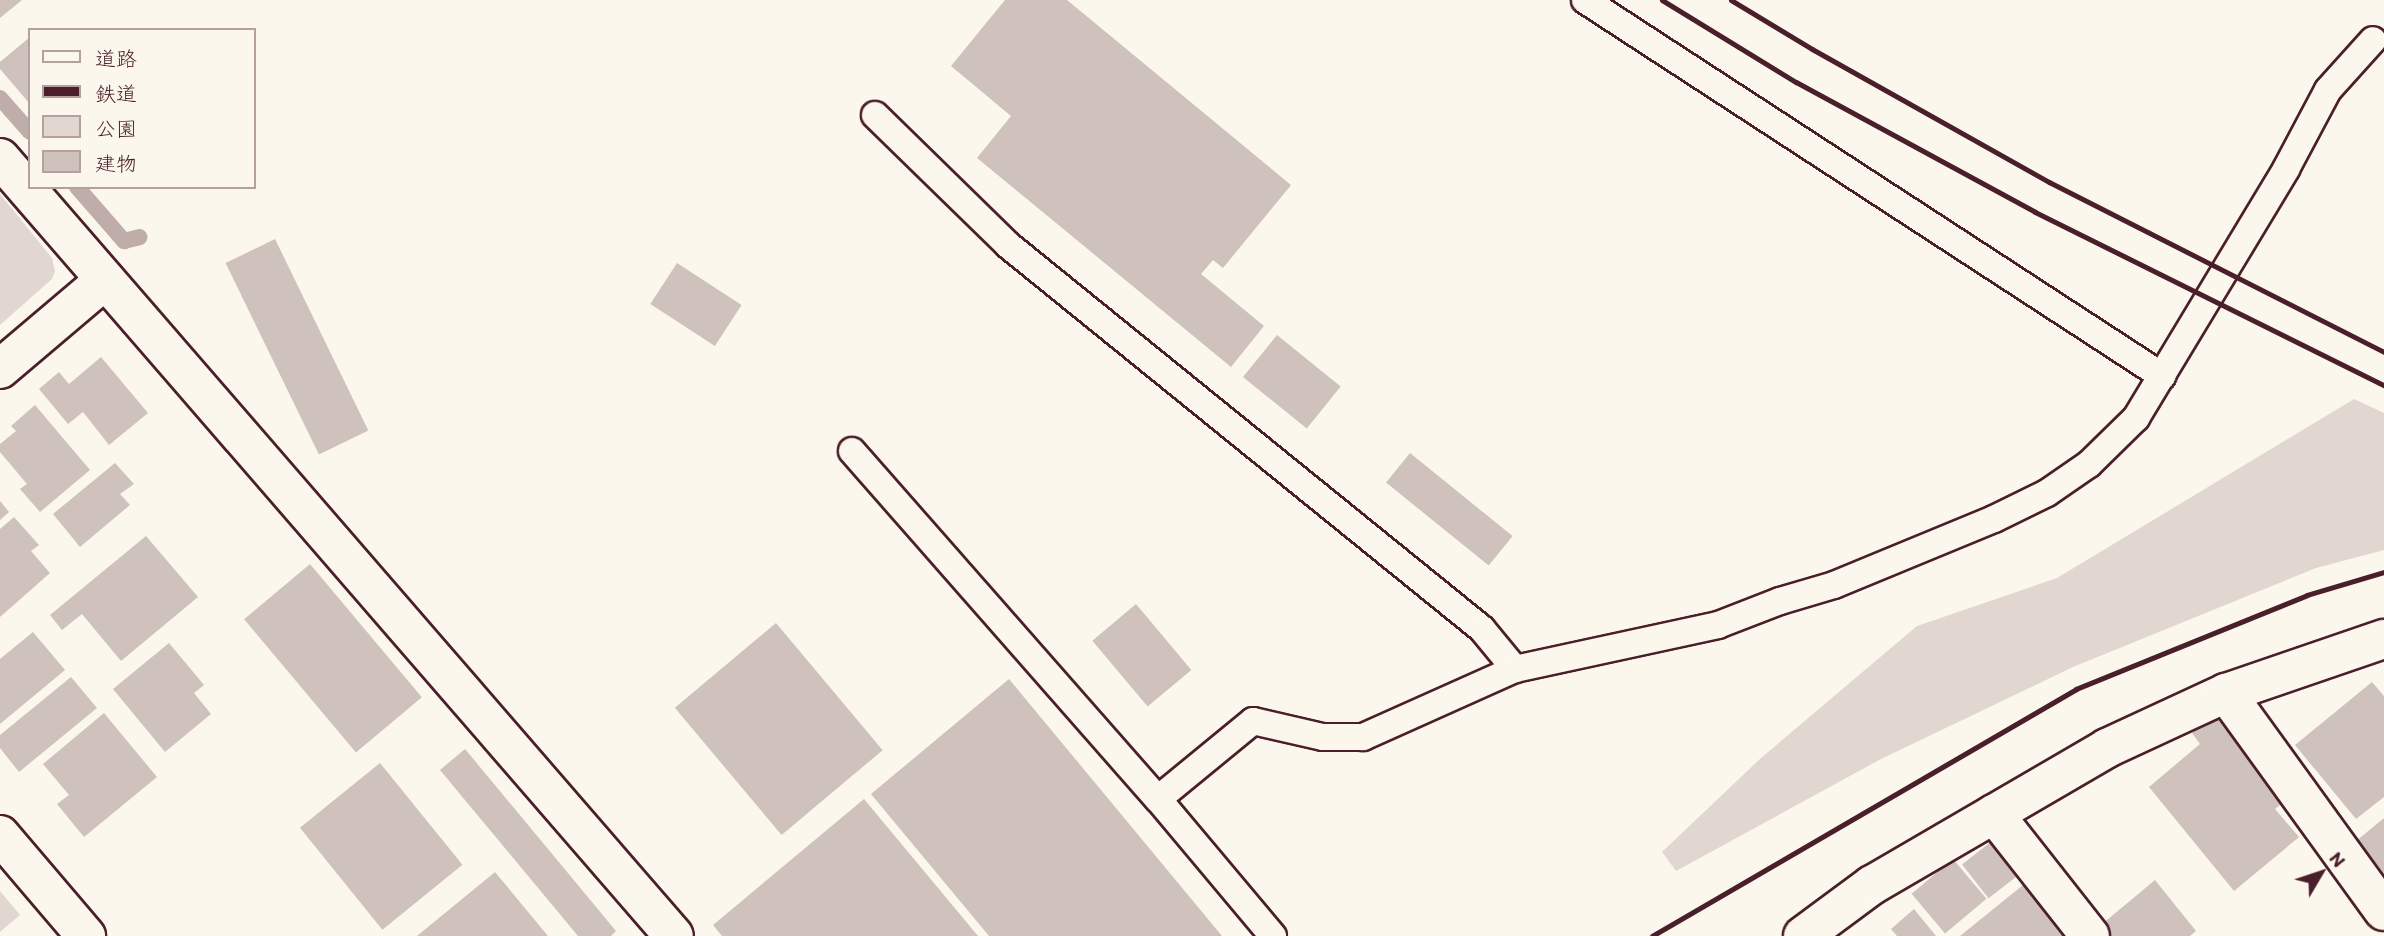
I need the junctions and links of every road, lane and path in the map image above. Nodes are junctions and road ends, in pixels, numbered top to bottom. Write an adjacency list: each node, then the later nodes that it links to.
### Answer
1 (1585, 0): 7 (lane)
2 (2373, 40): 7 (lane)
3 (875, 115): 10 (lane)
4 (0, 158): 5 (street)
5 (105, 280): 6 (street); 17 (street)
6 (0, 369)
7 (2162, 376): 10 (lane)
8 (852, 451): 12 (lane)
9 (2384, 639): 11 (street)
10 (1515, 669): 12 (lane)
11 (2226, 693): 13 (street); 15 (street)
12 (1157, 799): 18 (lane)
13 (1994, 814): 19 (street); 20 (street)
14 (0, 835): 16 (street)
15 (2384, 911)
16 (86, 936)
17 (674, 936)
18 (1273, 936)
19 (1803, 936)
20 (2090, 936)

